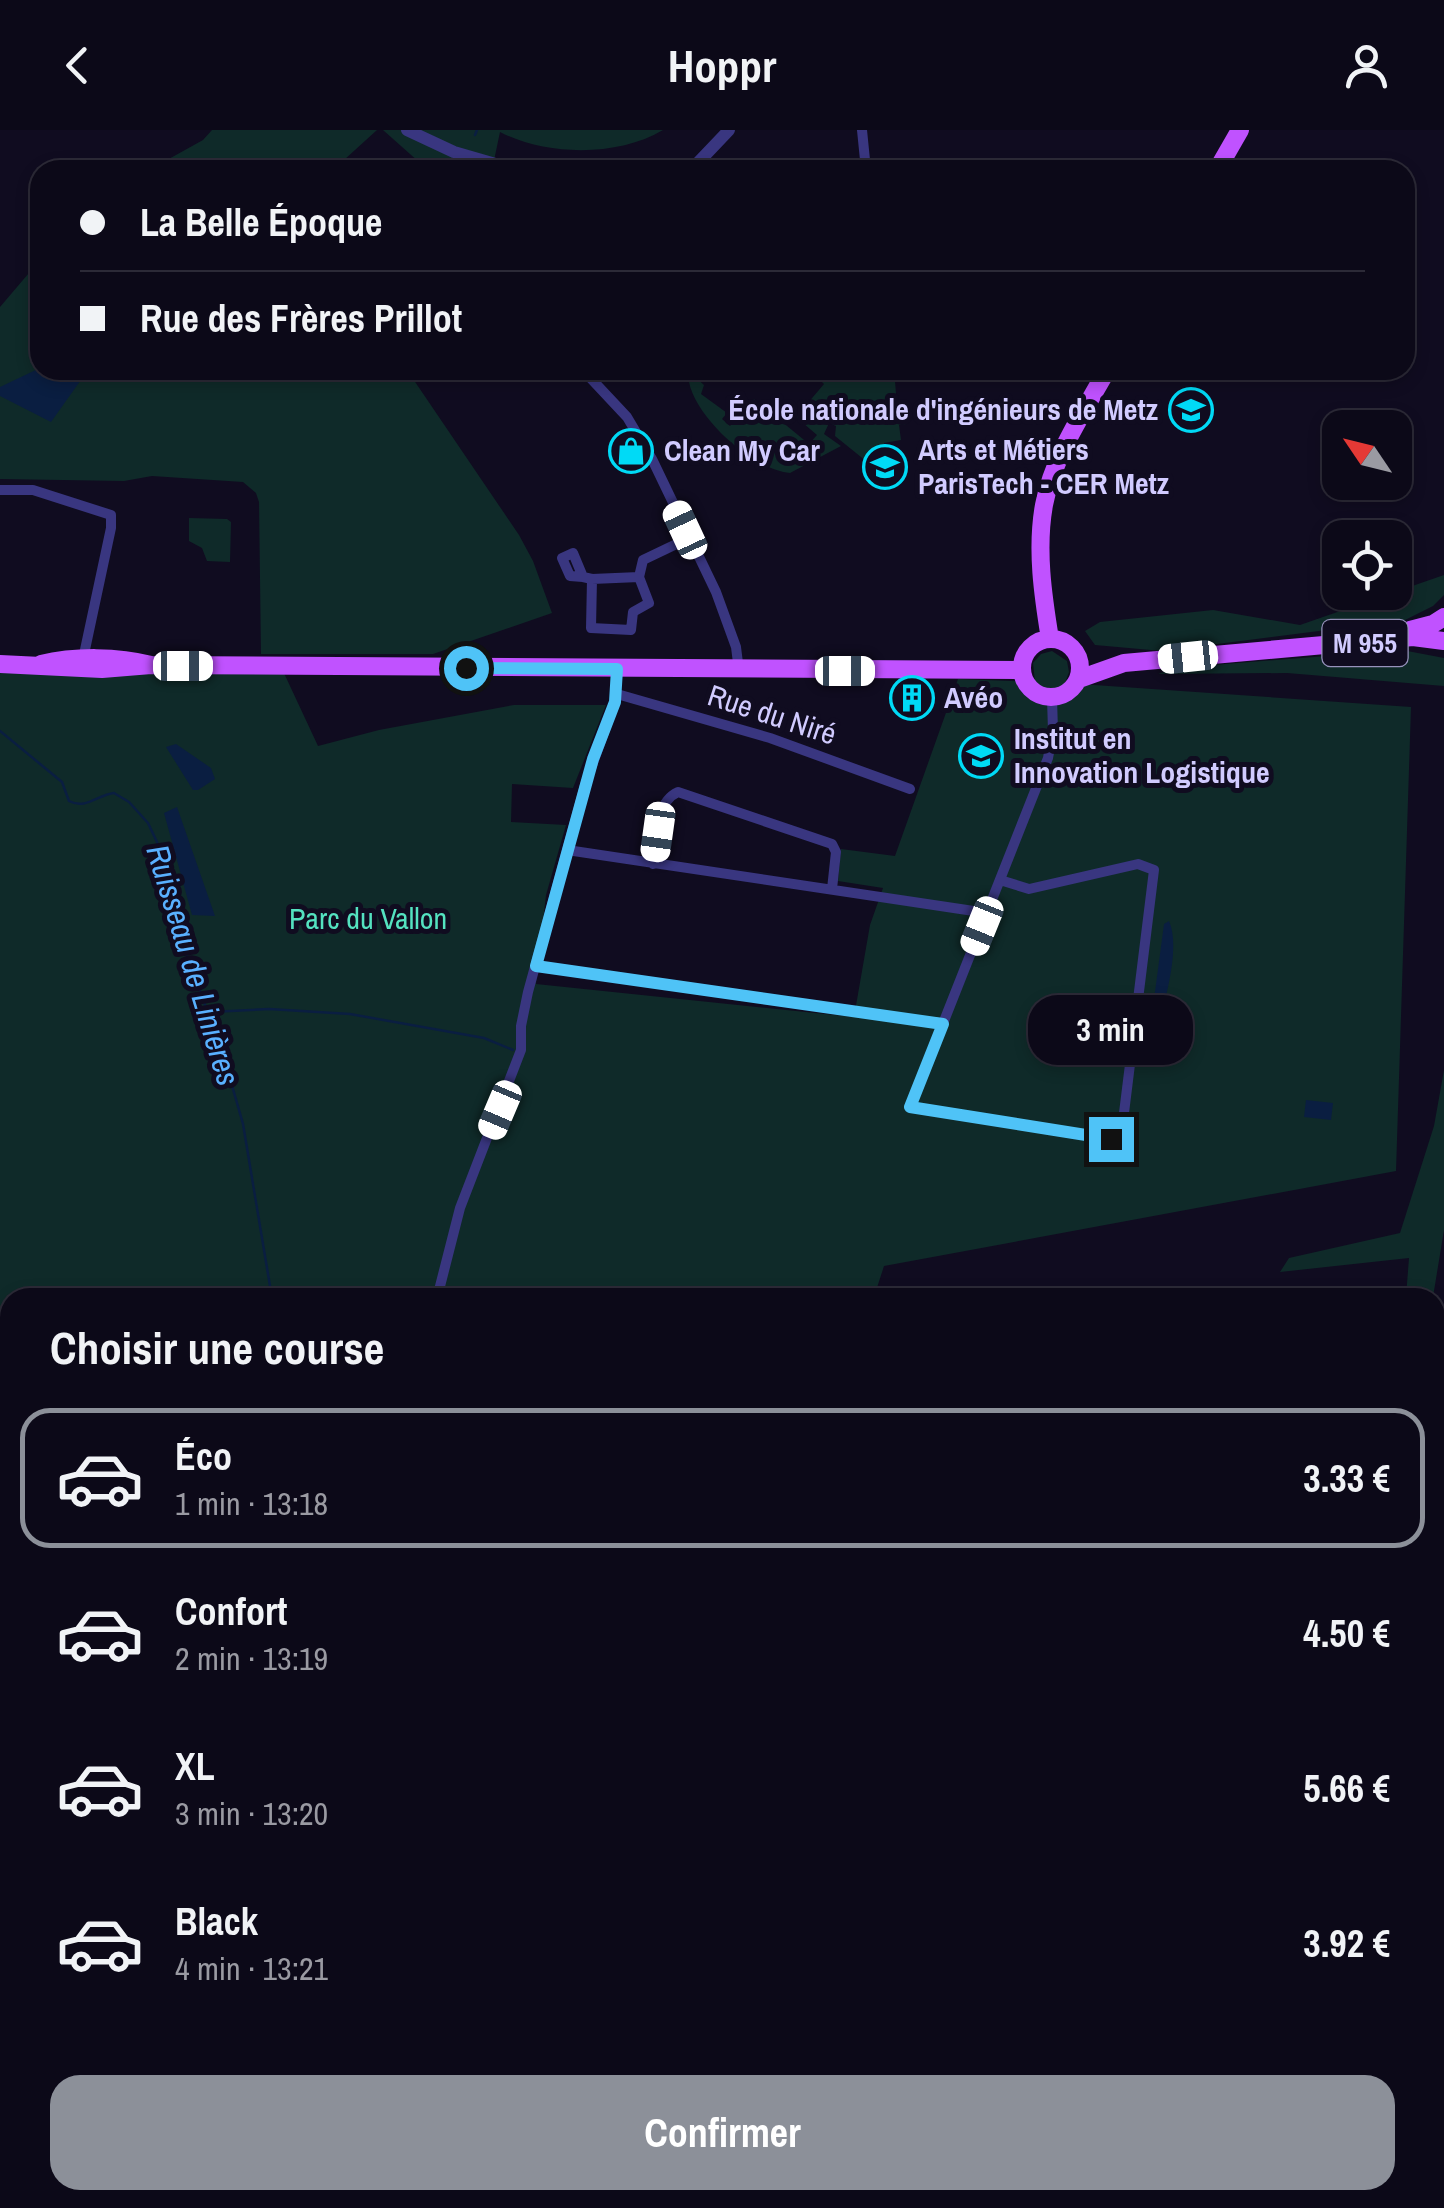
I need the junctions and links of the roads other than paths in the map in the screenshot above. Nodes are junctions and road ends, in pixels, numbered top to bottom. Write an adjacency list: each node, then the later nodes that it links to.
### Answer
1 (407, 130): 5 (street)
2 (730, 130): 6 (street)
3 (862, 130): 7 (street)
4 (1240, 130): 8 (main road)
5 (478, 160)
6 (702, 160)
7 (865, 160)
8 (1223, 160)
9 (592, 380): 12 (street)
10 (1101, 380): 15 (main road)
11 (0, 490): 19 (street)
12 (689, 538): 13 (street); 25 (street)
13 (638, 577): 13 (street)
14 (1444, 618): 17 (main road, M 955)
15 (1050, 639): 18 (main road); 26 (main road)
16 (1444, 641): 17 (main road, M 955)
17 (1286, 648): 22 (main road, M 955)
18 (1076, 653): 22 (main road, M 955); 27 (main road)
19 (83, 660): 21 (main road); 23 (main road)
20 (0, 664): 21 (main road)
21 (41, 664): 23 (main road)
22 (1124, 664): 27 (main road, M 955)
23 (151, 665): 24 (main road)
24 (617, 669): 25 (main road); 28 (street)
25 (740, 670): 26 (main road)
26 (1022, 670): 29 (main road)
27 (1079, 679): 29 (main road)
28 (617, 694): 30 (street, Rue du Niré); 31 (street)
29 (1052, 698): 33 (street)
30 (910, 789)
31 (568, 850): 32 (street); 36 (street)
32 (654, 864): 34 (street); 34 (street)
33 (1000, 880): 35 (street); 37 (street)
34 (832, 889): 35 (street)
35 (988, 913): 37 (street)
36 (536, 966): 37 (street); 38 (street)
37 (943, 1024)
38 (440, 1288)

